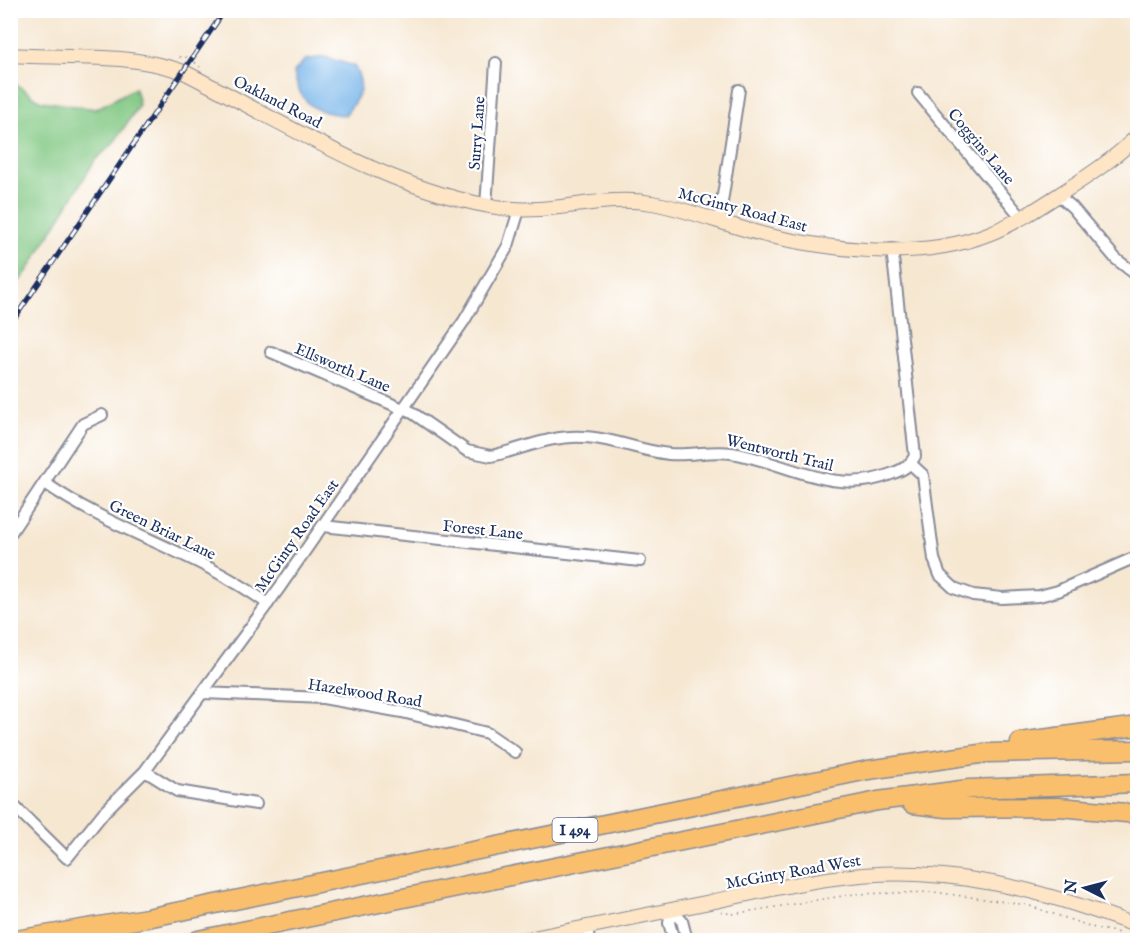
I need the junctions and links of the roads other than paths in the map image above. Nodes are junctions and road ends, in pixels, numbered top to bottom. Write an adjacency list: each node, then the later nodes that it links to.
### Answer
1 (10, 55): 7 (street, Oakland Road)
2 (496, 63): 7 (street, Surry Lane)
3 (739, 90): 10 (street)
4 (918, 93): 9 (street, Coggins Lane)
5 (1137, 135): 6 (street, McGinty Road East)
6 (1058, 195): 9 (street, McGinty Road East); 12 (street)
7 (486, 206): 8 (street, Oakland Road)
8 (522, 210): 10 (street, McGinty Road East); 14 (street, McGinty Road East)
9 (1022, 218): 11 (street, McGinty Road East)
10 (719, 222): 11 (street, McGinty Road East)
11 (892, 249): 16 (street)
12 (1137, 276)
13 (271, 352): 14 (street, Ellsworth Lane)
14 (404, 408): 16 (street, Wentworth Trail); 18 (street, McGinty Road East)
15 (102, 415): 17 (street)
16 (911, 464): 20 (street)
17 (45, 483): 19 (street); 22 (street, Green Briar Lane)
18 (322, 526): 21 (street, Forest Lane); 22 (street, McGinty Road East)
19 (10, 534)
20 (1137, 556)
21 (640, 561)
22 (268, 604): 23 (street, McGinty Road East)
23 (203, 693): 26 (street, Hazelwood Road); 28 (street, McGinty Road East)
24 (1137, 726): 27 (highway)
25 (1137, 750): 27 (highway, I 494)
26 (516, 752)
27 (987, 753): 37 (highway, I 494)
28 (145, 771): 31 (street, McGinty Road East); 32 (street)
29 (1137, 783): 30 (highway, I 494)
30 (878, 801): 33 (highway); 38 (highway, I 494)
31 (10, 802)
32 (256, 804)
33 (1137, 814)
34 (671, 910): 35 (street, McGinty Road West); 36 (street, McGinty Road West); 40 (street); 41 (street)
35 (1132, 930)
36 (588, 934): 39 (street, McGinty Road West)
37 (16, 940)
38 (198, 940)
39 (523, 940)
40 (674, 940)
41 (687, 940)

